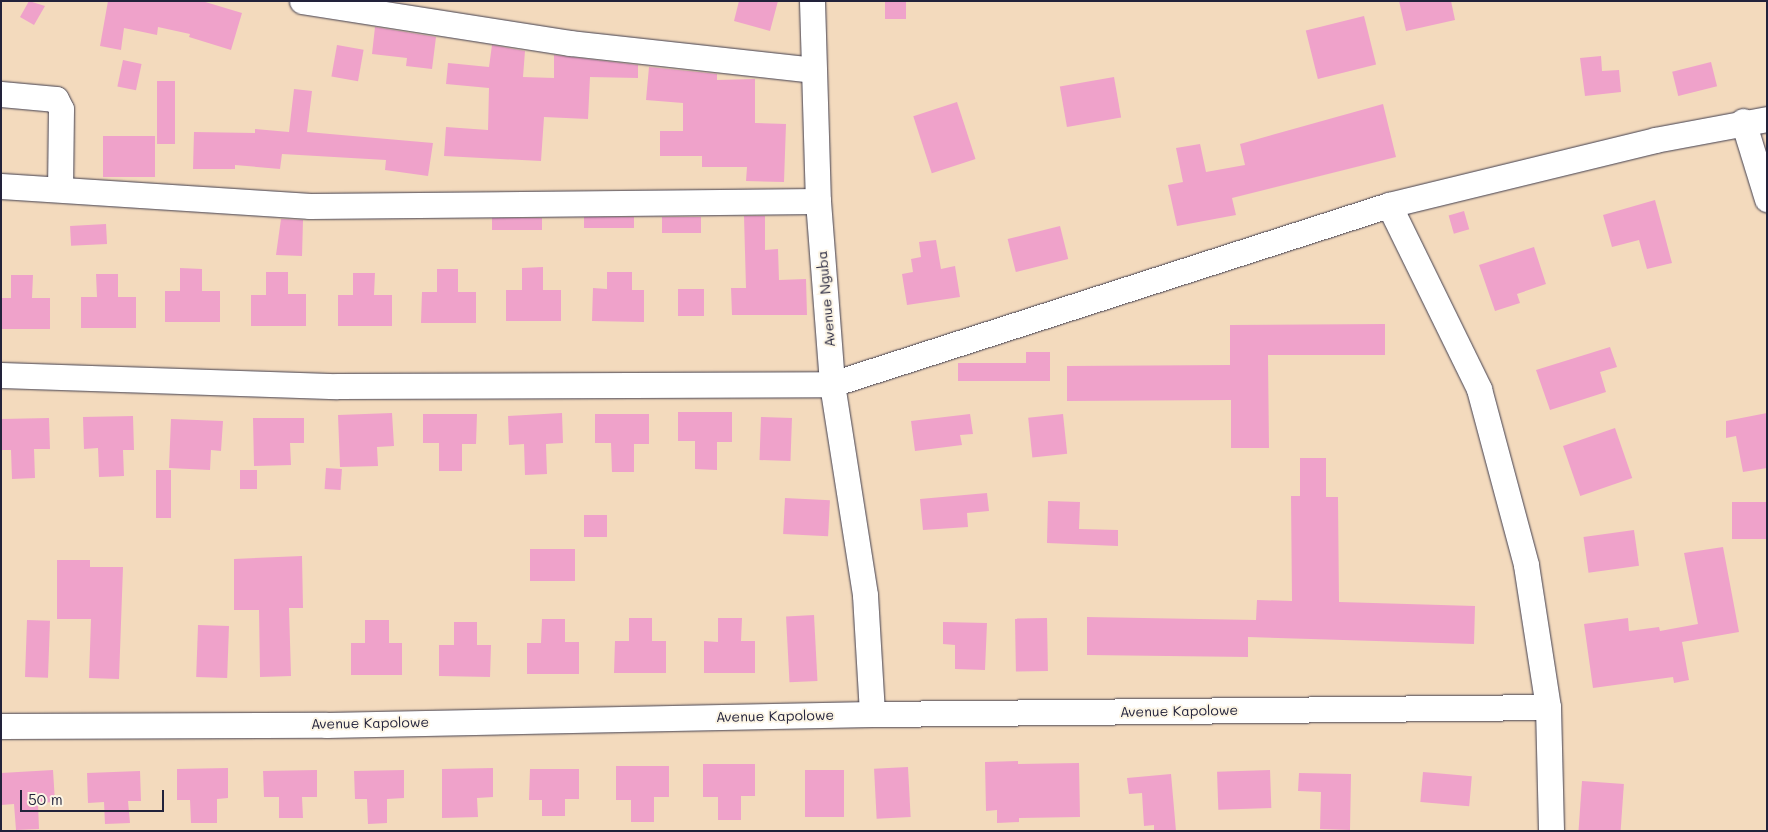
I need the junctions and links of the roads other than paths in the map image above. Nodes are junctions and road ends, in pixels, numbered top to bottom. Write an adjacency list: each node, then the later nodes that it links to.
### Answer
1 (302, 1): 3 (street)
2 (812, 1): 3 (street, Avenue Nguba)
3 (814, 70): 9 (street, Avenue Nguba)
4 (1, 94): 7 (street)
5 (1755, 120): 8 (street); 10 (street)
6 (1, 186): 7 (street)
7 (60, 189): 9 (street)
8 (1767, 199)
9 (818, 201): 12 (street, Avenue Nguba)
10 (1389, 205): 12 (street); 13 (street)
11 (1, 375): 12 (street)
12 (832, 384): 14 (street, Avenue Nguba)
13 (1548, 707): 14 (street, Avenue Kapolowe); 16 (street)
14 (872, 714): 15 (street, Avenue Kapolowe)
15 (1, 726)
16 (1551, 831)

